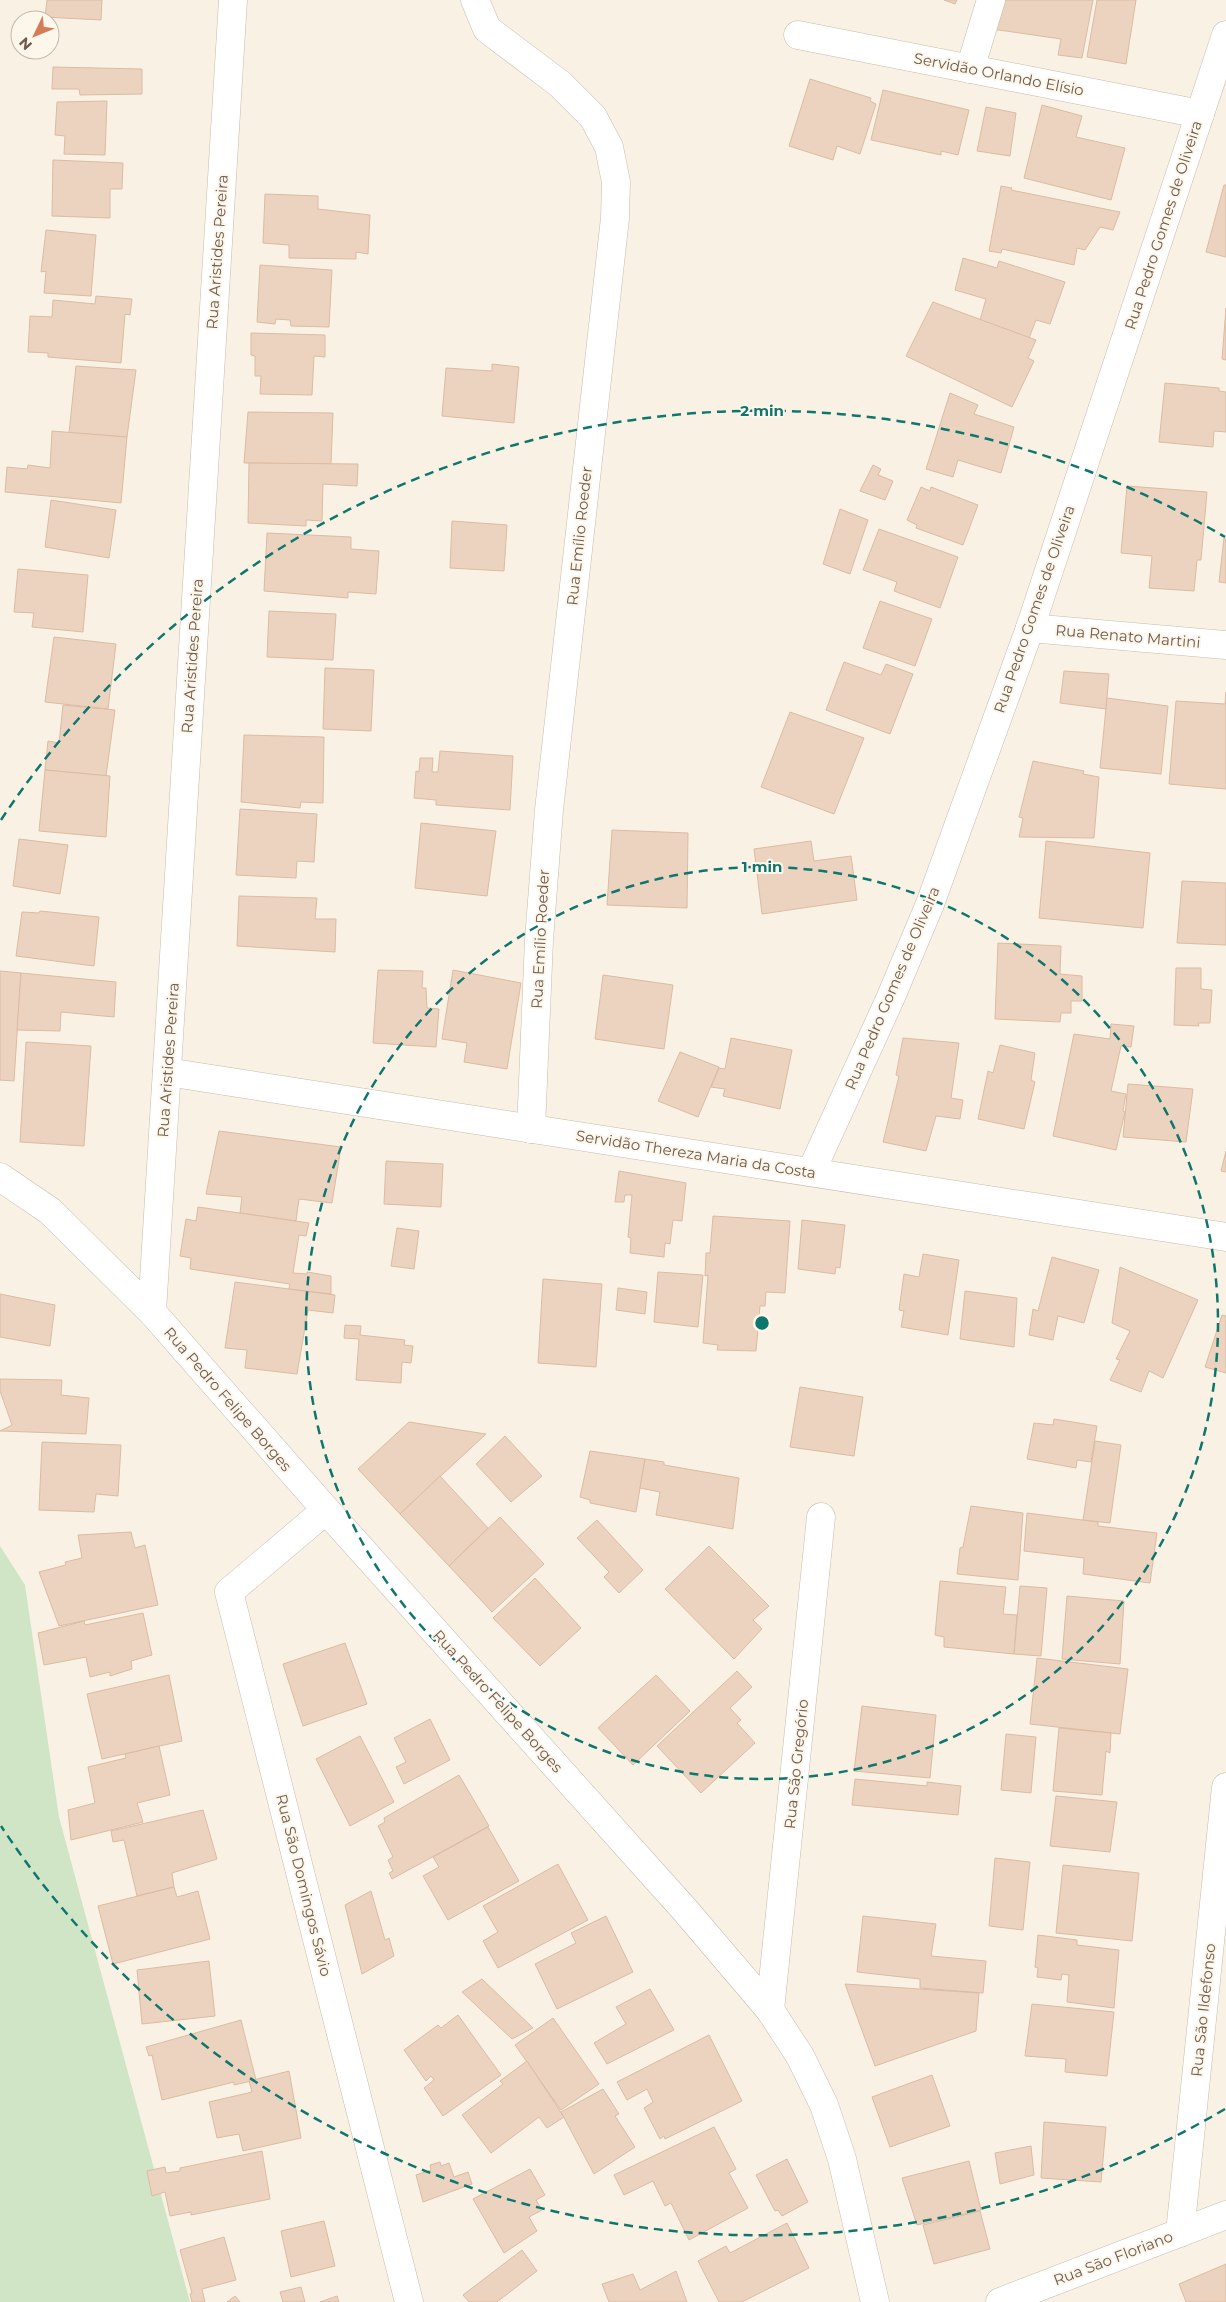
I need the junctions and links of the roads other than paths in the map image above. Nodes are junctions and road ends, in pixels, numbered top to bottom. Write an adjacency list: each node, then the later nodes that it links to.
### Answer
1 (233, 0): 10 (street, Rua Aristides Pereira)
2 (475, 0): 11 (street, Rua Emílio Roeder)
3 (991, 0): 6 (street)
4 (1226, 34): 7 (street, Rua Pedro Gomes de Oliveira)
5 (798, 35): 6 (street, Servidão Orlando Elísio)
6 (970, 69): 7 (street, Servidão Orlando Elísio)
7 (1200, 114): 8 (street, Rua Pedro Gomes de Oliveira)
8 (1030, 628): 9 (street, Rua Renato Martini); 12 (street, Rua Pedro Gomes de Oliveira)
9 (1226, 644)
10 (167, 1072): 11 (street, Servidão Thereza Maria da Costa); 15 (street, Rua Aristides Pereira)
11 (531, 1129): 12 (street, Servidão Thereza Maria da Costa)
12 (811, 1172): 14 (street, Servidão Thereza Maria da Costa)
13 (0, 1177): 15 (street, Rua Pedro Felipe Borges)
14 (1226, 1237)
15 (152, 1312): 16 (street, Rua Pedro Felipe Borges)
16 (326, 1510): 19 (street, Rua Pedro Felipe Borges); 22 (street, Rua São Domingos Sávio)
17 (821, 1517): 19 (street, Rua São Gregório)
18 (1226, 1786): 21 (street, Rua São Ildefonso)
19 (770, 2010): 23 (street, Rua Pedro Felipe Borges)
20 (1226, 2215): 21 (street, Rua São Floriano)
21 (1180, 2232): 24 (street, Rua São Floriano)
22 (409, 2302)
23 (875, 2302)
24 (1000, 2302)

